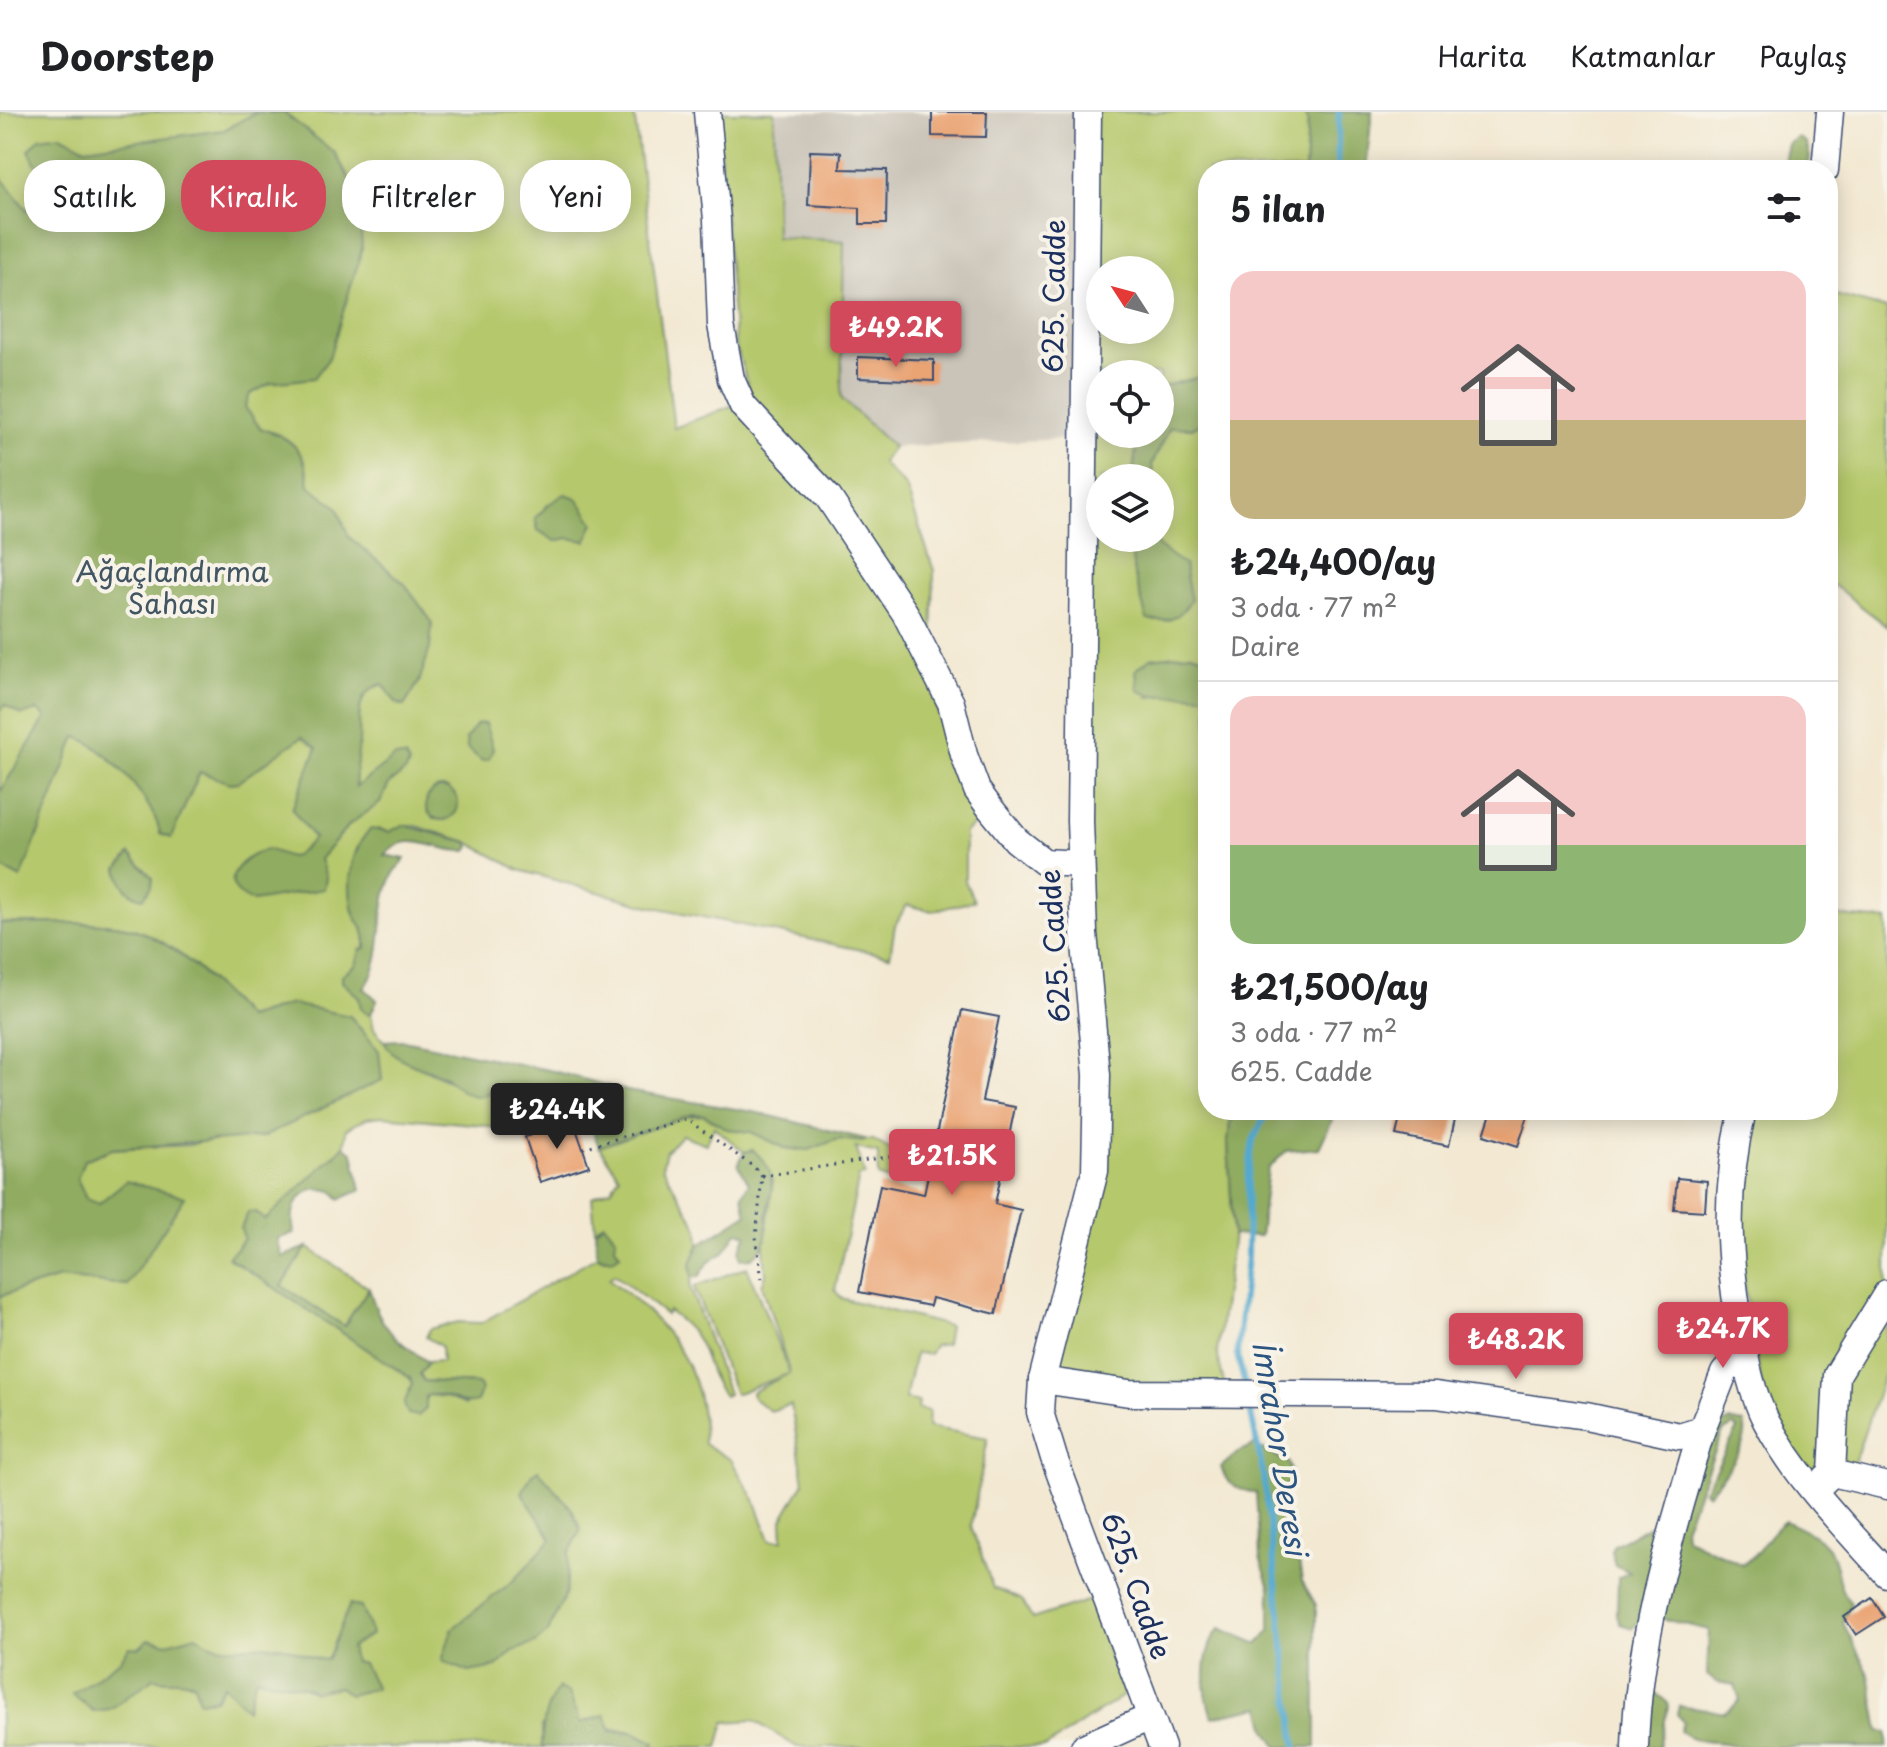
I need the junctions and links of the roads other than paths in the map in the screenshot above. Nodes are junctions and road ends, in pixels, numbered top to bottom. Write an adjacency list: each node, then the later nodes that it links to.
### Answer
1 (707, 112): 5 (street)
2 (1088, 112): 5 (street, 625. Cadde)
3 (1830, 112): 4 (street)
4 (1826, 160)
5 (1081, 864): 9 (street, 625. Cadde)
6 (1741, 1120): 8 (street)
7 (1887, 1293): 11 (street)
8 (1744, 1351): 10 (street); 11 (street)
9 (1042, 1380): 10 (street); 14 (street, 625. Cadde)
10 (1702, 1429): 18 (street)
11 (1823, 1483): 12 (street); 13 (street)
12 (1887, 1486)
13 (1887, 1574)
14 (1150, 1717): 15 (street); 17 (street, 625. Cadde)
15 (1122, 1739): 16 (street)
16 (1084, 1747)
17 (1162, 1747)
18 (1635, 1747)

